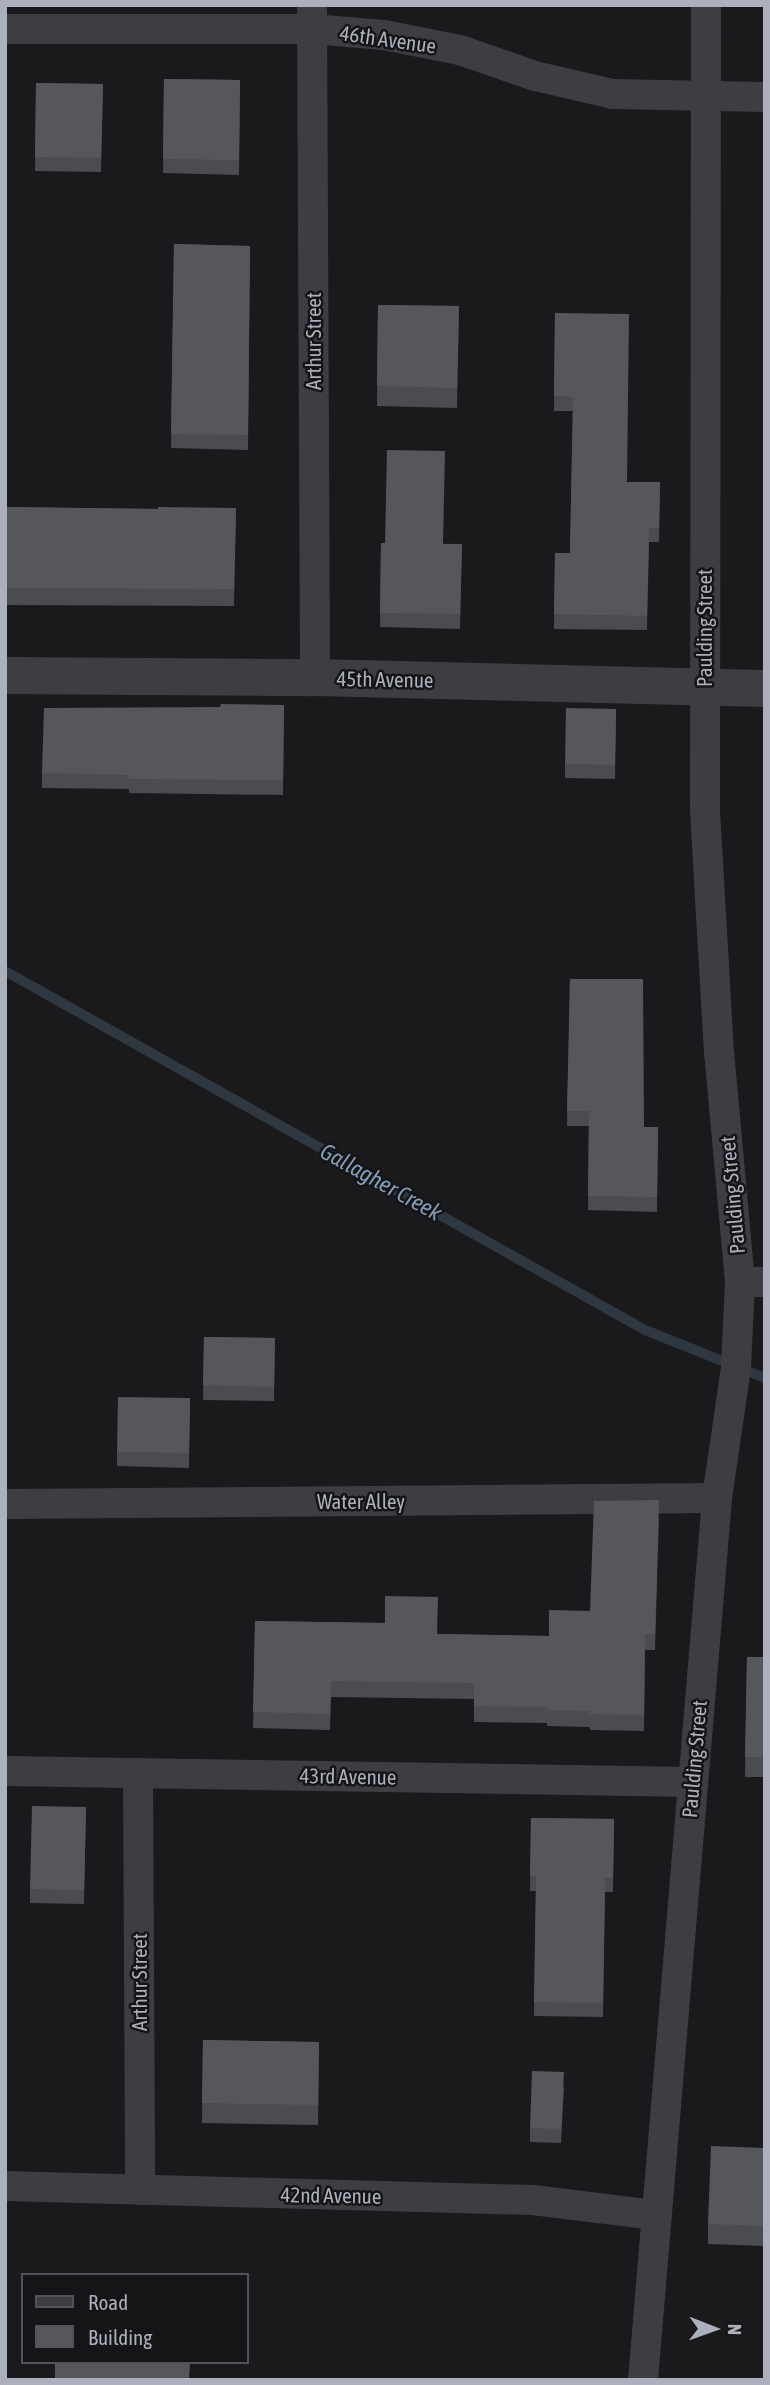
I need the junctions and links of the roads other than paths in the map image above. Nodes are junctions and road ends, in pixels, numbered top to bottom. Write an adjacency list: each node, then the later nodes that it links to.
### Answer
1 (706, 5): 4 (street, Paulding Street)
2 (312, 17): 3 (street, 46th Avenue); 4 (street, 46th Avenue); 7 (street, Arthur Street)
3 (5, 29)
4 (706, 97): 5 (street, 46th Avenue); 8 (street, Paulding Street)
5 (765, 97)
6 (5, 675): 7 (street, 45th Avenue)
7 (315, 677): 8 (street, 45th Avenue)
8 (704, 686): 9 (street, 45th Avenue); 10 (street, Paulding Street)
9 (765, 688)
10 (752, 1282): 11 (street, Paulding Street)
11 (717, 1498): 12 (street, Water Alley); 15 (street, Paulding Street)
12 (5, 1504)
13 (5, 1771): 14 (street, 43rd Avenue)
14 (138, 1773): 15 (street, 43rd Avenue); 17 (street, Arthur Street)
15 (692, 1782): 18 (street, Paulding Street)
16 (5, 2186): 17 (street, 42nd Avenue)
17 (140, 2190): 18 (street, 42nd Avenue)
18 (656, 2215): 19 (street, Paulding Street)
19 (643, 2380)

